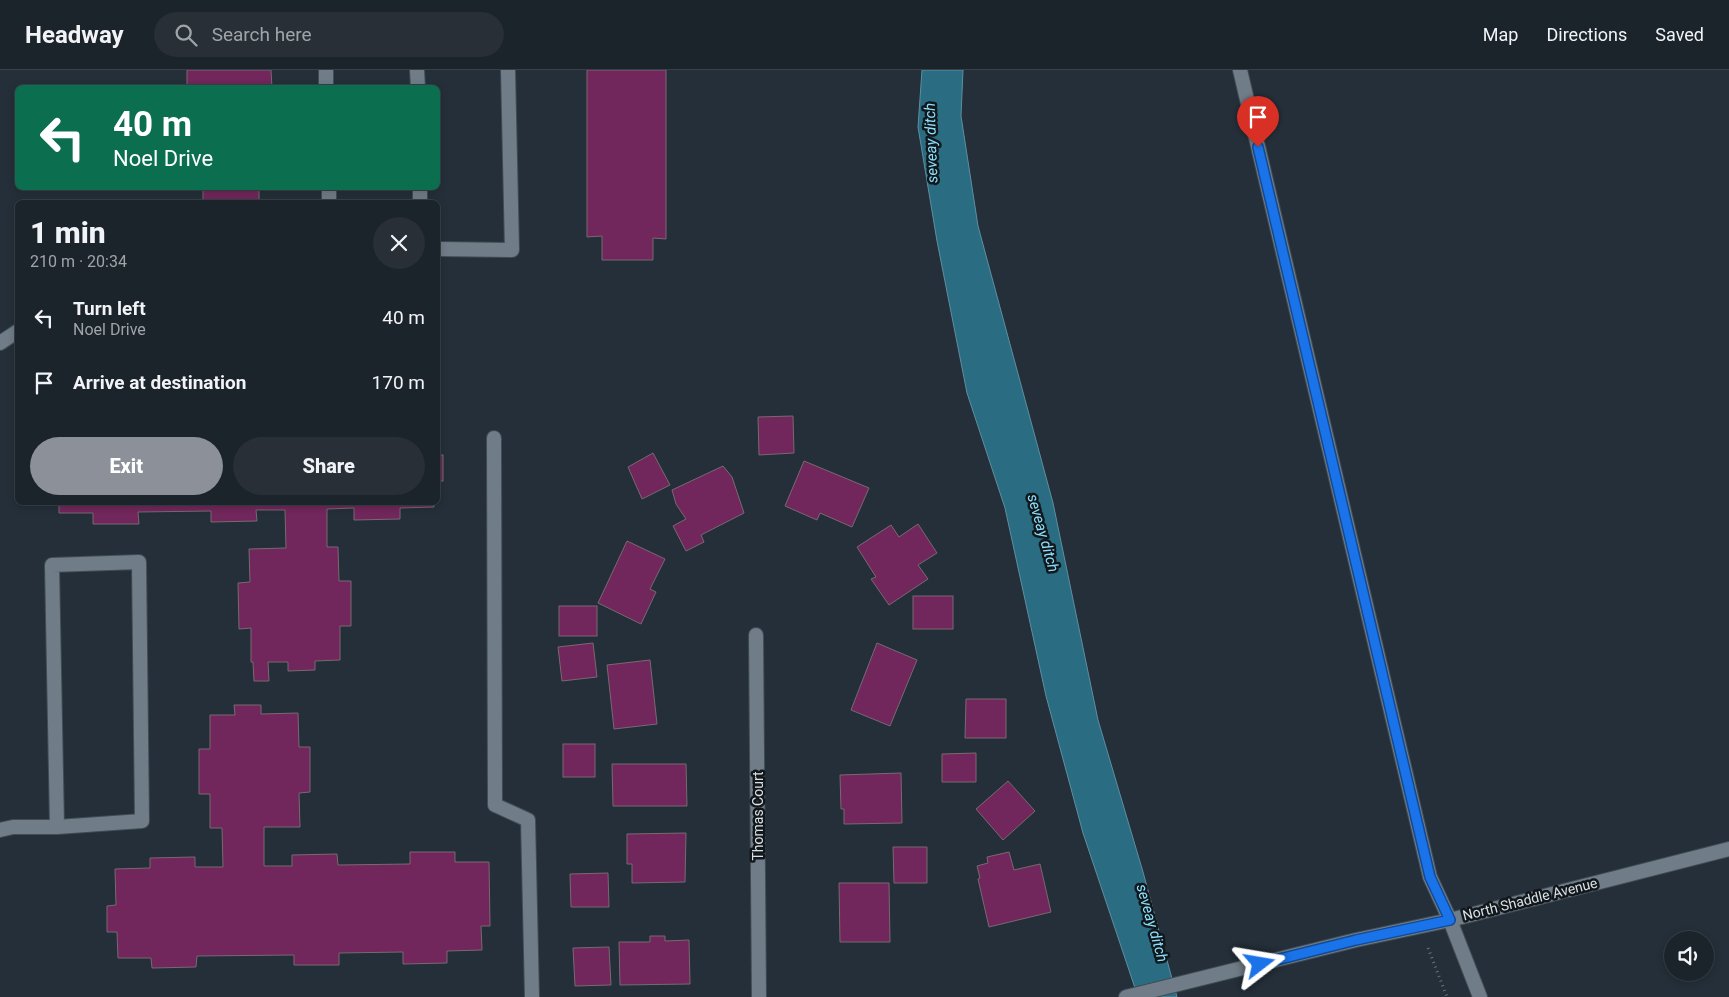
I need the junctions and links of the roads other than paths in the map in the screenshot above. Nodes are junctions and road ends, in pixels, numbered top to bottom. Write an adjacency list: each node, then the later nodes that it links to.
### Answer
1 (326, 70): 5 (street)
2 (417, 70): 6 (street)
3 (508, 70): 7 (street)
4 (1240, 70): 15 (street)
5 (326, 85)
6 (418, 85)
7 (440, 249)
8 (15, 333): 9 (street)
9 (0, 343)
10 (494, 438): 16 (street)
11 (756, 635): 17 (street, Thomas Court)
12 (56, 826): 12 (street); 13 (street)
13 (0, 830)
14 (1729, 849): 15 (street, North Shaddle Avenue)
15 (1450, 920): 18 (street, North Shaddle Avenue); 19 (street)
16 (532, 997)
17 (759, 997)
18 (1127, 997)
19 (1480, 997)

